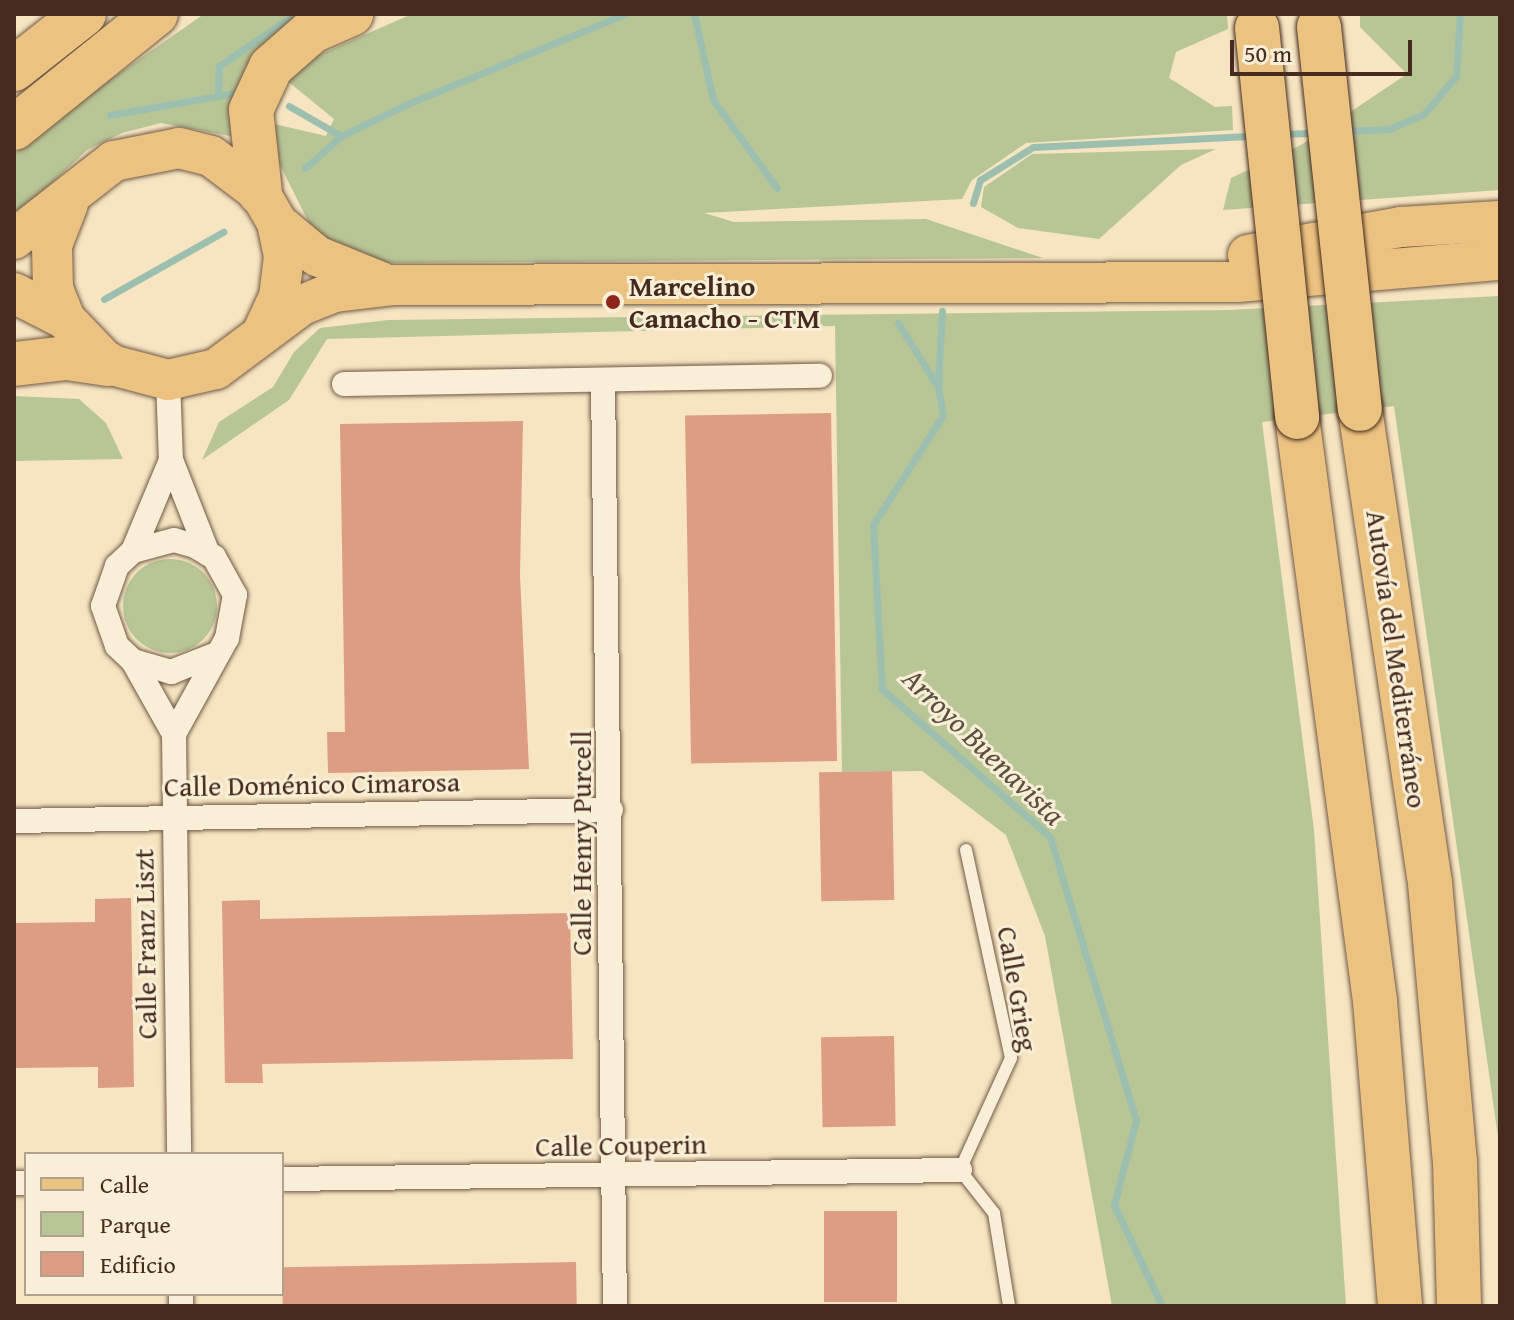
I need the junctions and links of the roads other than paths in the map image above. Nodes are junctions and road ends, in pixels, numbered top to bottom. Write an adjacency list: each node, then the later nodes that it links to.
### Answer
1 (84, 14): 6 (highway)
2 (156, 14): 7 (highway)
3 (351, 14): 9 (highway)
4 (1319, 20): 39 (highway, Autovía del Mediterráneo, bridge)
5 (1257, 21): 30 (highway, bridge)
6 (14, 69)
7 (15, 127)
8 (68, 204): 9 (main road); 11 (main road); 16 (main road)
9 (268, 208): 14 (main road); 17 (main road)
10 (1500, 221): 13 (main road)
11 (14, 239)
12 (1500, 260): 13 (main road)
13 (1102, 279): 14 (main road)
14 (393, 285): 17 (main road)
15 (14, 293): 16 (main road)
16 (65, 319): 19 (main road)
17 (263, 331): 21 (main road)
18 (14, 364): 19 (highway)
19 (108, 364): 21 (main road)
20 (820, 376): 22 (street)
21 (168, 380): 24 (street, Calle Franz Liszt)
22 (603, 381): 23 (street); 31 (street, Calle Henry Purcell)
23 (344, 384)
24 (171, 460): 25 (street, Calle Franz Liszt); 26 (street, Calle Franz Liszt)
25 (133, 551): 26 (street); 28 (street, Calle Franz Liszt)
26 (208, 554): 27 (street, Calle Franz Liszt)
27 (214, 655): 28 (street); 29 (street, Calle Franz Liszt)
28 (133, 661): 29 (street, Calle Franz Liszt)
29 (174, 734): 32 (street, Calle Franz Liszt)
30 (1352, 802): 42 (highway); 43 (highway)
31 (611, 810): 32 (street, Calle Doménico Cimarosa); 37 (street, Calle Henry Purcell)
32 (173, 816): 33 (street, Calle Doménico Cimarosa); 35 (street, Calle Franz Liszt)
33 (14, 821)
34 (966, 850): 36 (lane, Calle Grieg)
35 (179, 1152)
36 (960, 1170): 37 (street, Calle Couperin); 41 (lane)
37 (612, 1176): 38 (street, Calle Couperin); 40 (street, Calle Henry Purcell)
38 (284, 1179)
39 (1461, 1300)
40 (615, 1306)
41 (1009, 1306)
42 (1371, 1306)
43 (1400, 1306)

